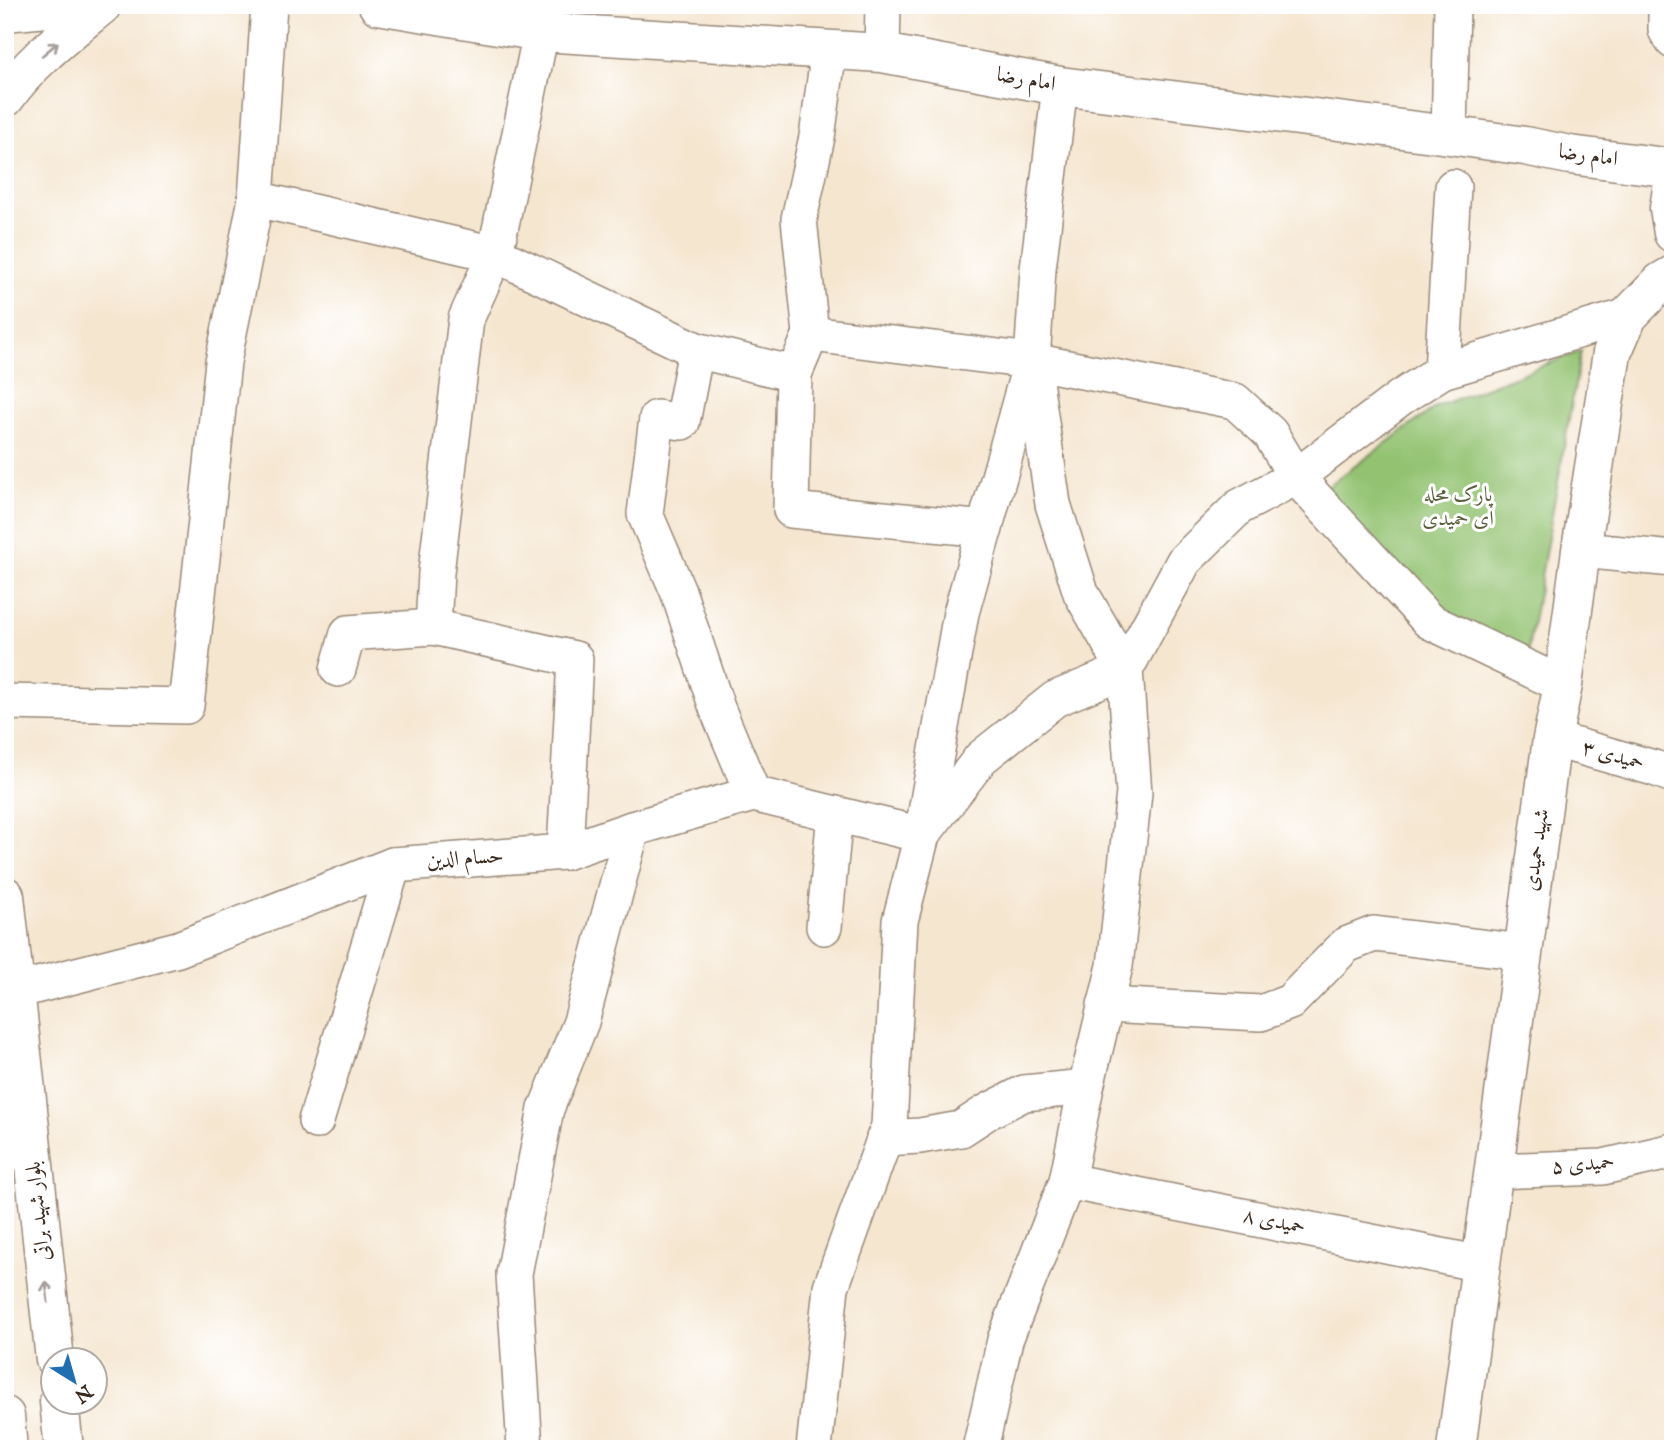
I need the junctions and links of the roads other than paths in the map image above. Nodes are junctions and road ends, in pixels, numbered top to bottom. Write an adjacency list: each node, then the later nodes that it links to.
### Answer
1 (77, 5): 8 (main road)
2 (102, 5): 14 (main road, one-way to 2)
3 (269, 5): 19 (street)
4 (378, 5): 9 (main road, امام رضا)
5 (883, 5): 12 (street)
6 (1452, 5): 15 (street)
7 (1666, 5): 10 (street)
8 (5, 12)
9 (542, 19): 11 (main road, امام رضا); 21 (street)
10 (1673, 41)
11 (829, 50): 12 (main road, امام رضا); 24 (street)
12 (881, 53): 13 (main road, امام رضا)
13 (1060, 86): 15 (main road, امام رضا); 26 (street)
14 (5, 98)
15 (1450, 135): 16 (main road, امام رضا)
16 (1673, 167)
17 (1673, 183): 20 (main road)
18 (1453, 187): 27 (street)
19 (256, 199): 21 (street); 37 (street)
20 (1673, 233)
21 (495, 254): 25 (street); 33 (street)
22 (1673, 275): 23 (main road, شهید حمیدی)
23 (1629, 317): 27 (street); 31 (main road, شهید حمیدی)
24 (811, 334): 26 (street); 28 (street)
25 (696, 350): 28 (street); 40 (street)
26 (1031, 361): 29 (street); 30 (street); 35 (street)
27 (1442, 371): 29 (street)
28 (794, 374): 30 (street)
29 (1296, 477): 35 (street); 36 (street)
30 (985, 528): 43 (street)
31 (1581, 550): 32 (street); 36 (main road, شهید حمیدی)
32 (1673, 559)
33 (433, 627): 34 (street); 44 (street)
34 (338, 669)
35 (1125, 670): 43 (street); 50 (street)
36 (1563, 685): 38 (main road, شهید حمیدی)
37 (5, 702)
38 (1552, 739): 39 (street, حمیدی ۳); 48 (main road, شهید حمیدی)
39 (1673, 775)
40 (753, 794): 41 (street, حسام الدین); 42 (street, حسام الدین)
41 (835, 814): 43 (street, حسام الدین); 47 (street)
42 (632, 829): 44 (street, حسام الدین); 63 (street)
43 (922, 835): 53 (street)
44 (565, 852): 45 (street, حسام الدین)
45 (393, 864): 49 (street, حسام الدین); 52 (street)
46 (5, 896): 49 (main road, بلوار شهید براتی)
47 (824, 927)
48 (1523, 952): 50 (street); 55 (main road, شهید حمیدی)
49 (15, 992): 58 (main road, بلوار شهید براتی, one-way to 49)
50 (1105, 1005): 51 (street)
51 (1086, 1087): 53 (street); 56 (street)
52 (316, 1121)
53 (884, 1138): 64 (street)
54 (1673, 1151): 55 (street, حمیدی ۵)
55 (1493, 1171): 57 (main road, شهید حمیدی)
56 (1066, 1181): 57 (street, حمیدی ۸); 65 (street)
57 (1481, 1264): 66 (main road, شهید حمیدی)
58 (53, 1346)
59 (5, 1416): 61 (main road)
60 (60, 1416): 62 (main road)
61 (8, 1449)
62 (64, 1449)
63 (525, 1449)
64 (814, 1449)
65 (980, 1449)
66 (1456, 1449)

